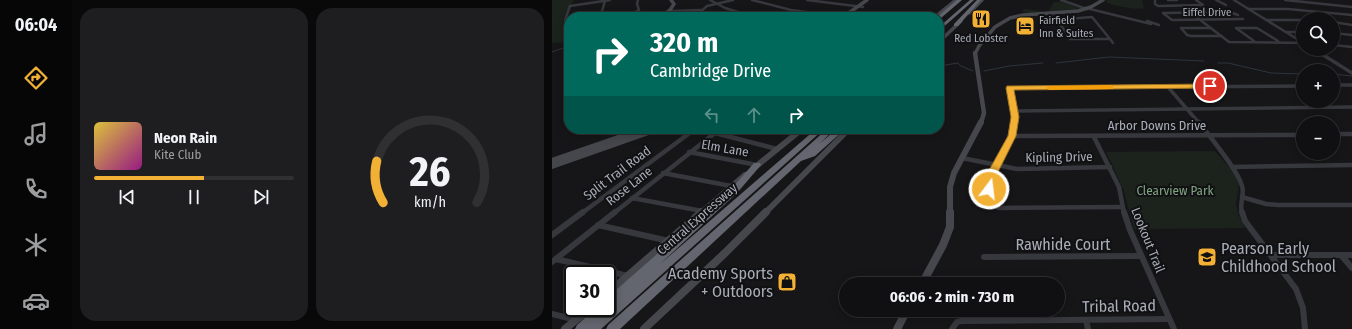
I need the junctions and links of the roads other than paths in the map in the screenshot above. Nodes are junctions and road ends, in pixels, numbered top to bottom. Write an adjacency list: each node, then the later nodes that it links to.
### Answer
1 (610, 0): 26 (street)
2 (638, 0): 41 (street)
3 (671, 0): 38 (main road)
4 (710, 0): 28 (street)
5 (733, 0): 28 (street)
6 (752, 0): 43 (street)
7 (807, 0): 33 (street)
8 (867, 0): 33 (main road)
9 (872, 0): 33 (main road)
10 (956, 0): 46 (main road)
11 (960, 0): 47 (highway)
12 (965, 0): 52 (highway)
13 (972, 0): 60 (highway)
14 (978, 0): 61 (highway)
15 (982, 0): 61 (main road)
16 (1061, 0): 35 (street)
17 (1103, 0): 35 (main road)
18 (1155, 0): 31 (street)
19 (1168, 0): 20 (street)
20 (1175, 0)
21 (1196, 0): 32 (street)
22 (1216, 0): 30 (street)
23 (1234, 0): 36 (street)
24 (1285, 0): 25 (street)
25 (1298, 0): 29 (street)
26 (605, 1): 39 (street); 40 (street)
27 (1329, 1): 29 (street)
28 (716, 4): 37 (street); 42 (street)
29 (1332, 4): 34 (street)
30 (1226, 5)
31 (1182, 6): 32 (street); 49 (street)
32 (1186, 6): 50 (street)
33 (861, 7): 44 (main road); 45 (main road)
34 (1352, 7)
35 (1086, 8): 48 (main road); 54 (street)
36 (1248, 9): 51 (street); 56 (street)
37 (702, 10): 38 (street)
38 (670, 11)
39 (568, 12)
40 (602, 12)
41 (635, 12)
42 (734, 12)
43 (801, 12)
44 (852, 12)
45 (855, 12)
46 (941, 12)
47 (944, 13)
48 (1066, 13): 53 (street); 108 (main road)
49 (1190, 13): 50 (street); 55 (street); 55 (street, Eiffel Drive)
50 (1194, 13): 58 (street); 58 (street, Eiffel Drive)
51 (1352, 15)
52 (944, 19)
53 (1075, 19): 72 (street); 72 (street)
54 (1142, 20): 54 (street)
55 (1200, 20): 58 (street)
56 (1266, 20): 57 (street); 65 (street)
57 (1296, 20)
58 (1204, 21): 63 (street); 64 (street)
59 (1340, 23): 62 (street)
60 (944, 25)
61 (956, 25): 70 (main road)
62 (1352, 25)
63 (1210, 28): 64 (street); 69 (street)
64 (1214, 29): 69 (street); 71 (street)
65 (1286, 32): 66 (street); 73 (street)
66 (1296, 32)
67 (1340, 34): 68 (street)
68 (1352, 35)
69 (1221, 36): 71 (street)
70 (944, 37)
71 (1225, 37): 76 (street)
72 (1110, 39): 75 (street)
73 (1296, 39)
74 (1278, 41): 76 (street); 76 (street); 77 (street)
75 (1113, 42)
76 (1255, 42)
77 (1296, 42)
78 (1340, 46): 79 (street)
79 (1352, 47)
80 (1325, 56): 81 (street)
81 (1352, 73)
82 (1200, 77): 84 (street)
83 (1352, 85): 86 (street)
84 (1210, 86): 85 (street); 87 (street)
85 (1296, 86)
86 (1340, 86)
87 (1168, 87): 89 (street); 90 (street)
88 (1352, 107): 89 (street)
89 (1186, 109): 90 (street); 105 (street)
90 (1014, 111): 103 (street)
91 (638, 134): 110 (main road)
92 (688, 134): 124 (street, Split Trail Road)
93 (714, 134): 107 (street, Rose Lane)
94 (719, 134): 106 (street)
95 (796, 134): 106 (main road, Central Expressway)
96 (814, 134): 145 (highway, Central Expressway)
97 (826, 134): 109 (highway, Central Expressway)
98 (835, 134): 109 (highway)
99 (844, 134): 147 (main road)
100 (1340, 134): 101 (street)
101 (1352, 134)
102 (1296, 135): 105 (street, Arbor Downs Drive)
103 (1012, 136): 104 (street, Arbor Downs Drive); 112 (street)
104 (1094, 136): 105 (street, Arbor Downs Drive); 114 (street, Lookout Trail)
105 (1207, 136): 115 (street)
106 (777, 149): 111 (main road, Central Expressway)
107 (689, 152): 111 (street, Elm Lane); 116 (street, Rose Lane)
108 (962, 158): 112 (street, Kipling Drive); 134 (main road)
109 (795, 162): 146 (highway, Central Expressway)
110 (554, 163)
111 (757, 165): 117 (main road, Central Expressway); 136 (highway)
112 (996, 166): 114 (street, Kipling Drive); 121 (street)
113 (1352, 166): 115 (street)
114 (1110, 167): 121 (street, Lookout Trail)
115 (1232, 167): 118 (street)
116 (663, 173): 117 (street); 119 (street, Rose Lane)
117 (731, 186): 122 (main road, Central Expressway)
118 (1242, 197): 120 (street); 126 (street)
119 (632, 198): 122 (street); 123 (street, Rose Lane)
120 (1352, 205)
121 (1122, 207): 129 (street, Lookout Trail)
122 (702, 212): 125 (main road, Central Expressway)
123 (598, 225): 125 (street); 131 (street, Rose Lane)
124 (552, 235)
125 (669, 241): 133 (main road, Central Expressway)
126 (1271, 255): 127 (street); 151 (street)
127 (1341, 255): 128 (street); 132 (street)
128 (1352, 255)
129 (1141, 256): 130 (street, Rawhide Court); 140 (street, Lookout Trail)
130 (984, 257)
131 (554, 260): 133 (street)
132 (1352, 268)
133 (628, 276): 135 (main road, Central Expressway)
134 (926, 277)
135 (616, 286)
136 (616, 297)
137 (552, 314): 142 (street)
138 (590, 317): 142 (highway)
139 (903, 317): 148 (main road)
140 (1169, 319): 141 (street, Tribal Road); 150 (street, Lookout Trail)
141 (1086, 320): 143 (street, Tribal Road); 149 (street)
142 (578, 325): 144 (main road)
143 (952, 328)
144 (565, 329)
145 (593, 329)
146 (612, 329)
147 (644, 329)
148 (897, 329)
149 (1088, 329)
150 (1174, 329)
151 (1305, 329)

